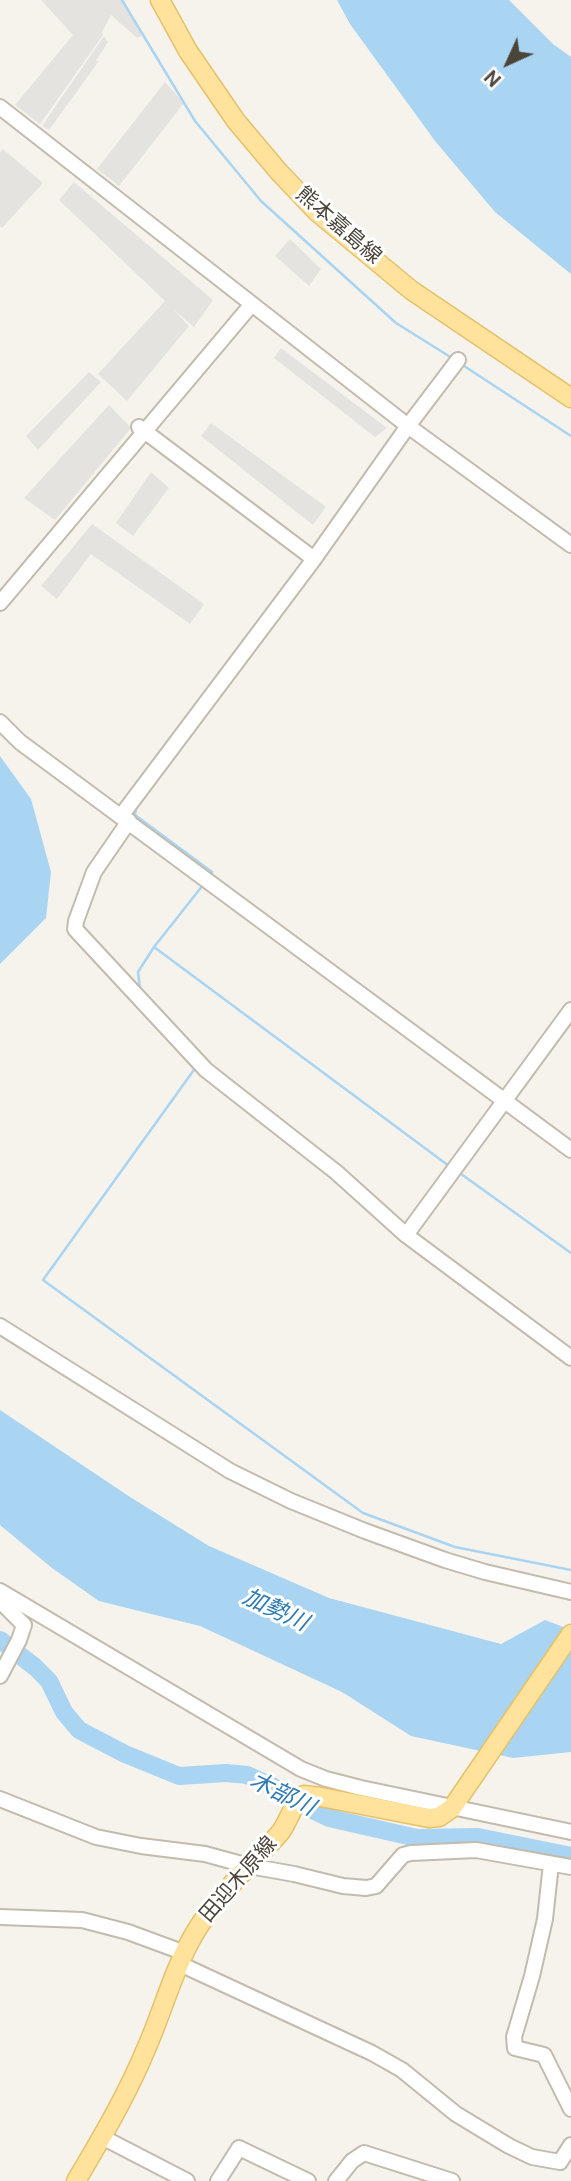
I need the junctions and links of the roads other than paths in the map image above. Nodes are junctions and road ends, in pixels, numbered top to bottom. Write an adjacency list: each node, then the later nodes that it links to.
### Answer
1 (160, 0): 5 (main road, 熊本嘉島線)
2 (0, 107): 3 (street)
3 (252, 304): 6 (street); 7 (street)
4 (458, 360): 6 (street)
5 (571, 398)
6 (408, 426): 8 (street); 9 (street)
7 (145, 432): 9 (street); 10 (street)
8 (571, 545)
9 (314, 559): 12 (street)
10 (0, 603)
11 (0, 722): 12 (street)
12 (125, 819): 14 (street); 16 (street)
13 (571, 1010): 14 (street)
14 (504, 1101): 15 (street); 16 (street)
15 (571, 1150)
16 (405, 1235): 18 (street)
17 (0, 1326): 20 (street)
18 (571, 1358)
19 (0, 1591): 25 (street)
20 (571, 1592)
21 (0, 1601): 23 (street)
22 (571, 1634): 25 (main road)
23 (2, 1673)
24 (0, 1799): 28 (street)
25 (456, 1801): 26 (street); 28 (main road, 田迎木原線)
26 (571, 1832)
27 (551, 1864): 28 (street); 29 (street); 32 (street)
28 (249, 1866): 31 (main road, 田迎木原線)
29 (571, 1867)
30 (0, 1917): 31 (street)
31 (183, 1959): 33 (main road, 田迎木原線); 34 (street)
32 (571, 2109)
33 (102, 2137): 35 (main road, 田迎木原線); 36 (street)
34 (571, 2145)
35 (76, 2181)
36 (187, 2181)
37 (218, 2181): 38 (street)
38 (308, 2181)
39 (336, 2181): 40 (street)
40 (452, 2181)

